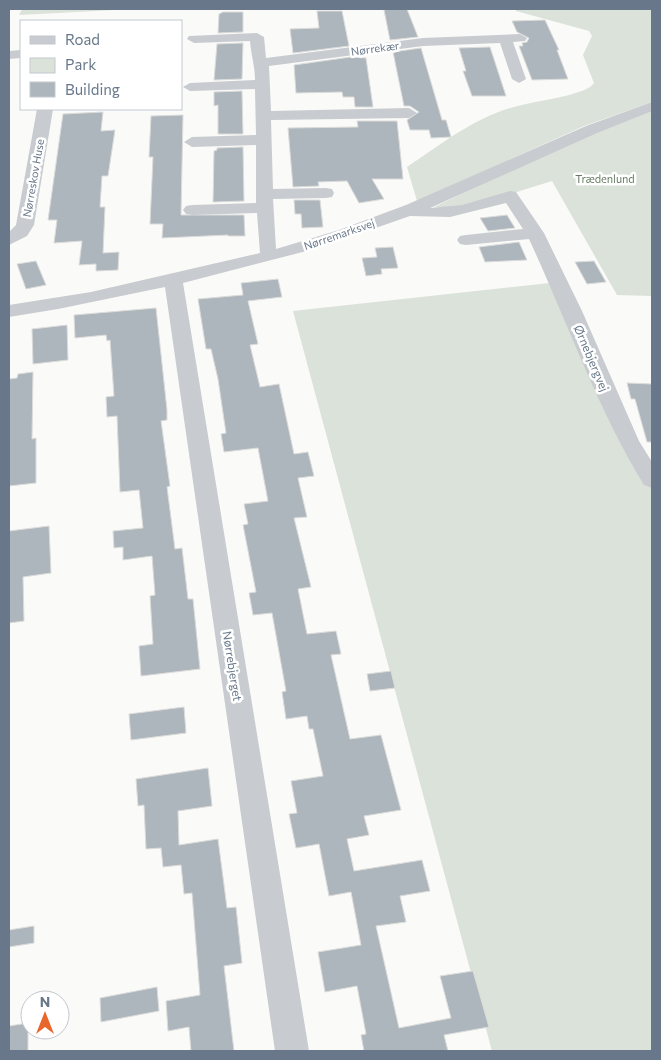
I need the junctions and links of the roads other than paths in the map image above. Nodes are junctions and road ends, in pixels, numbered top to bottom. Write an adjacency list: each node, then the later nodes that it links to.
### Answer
1 (505, 38): 2 (street, Nørrekær); 4 (street, Nørrekær); 5 (street)
2 (520, 38)
3 (194, 39): 4 (street)
4 (262, 63): 6 (street)
5 (519, 79)
6 (261, 84): 7 (street); 11 (street)
7 (190, 86)
8 (652, 106): 17 (street, Nørremarksvej)
9 (45, 110): 19 (street, Nørreskov Huse)
10 (409, 113): 11 (street)
11 (262, 116): 12 (street)
12 (263, 140): 13 (street); 15 (street)
13 (192, 142)
14 (326, 193): 15 (street)
15 (265, 201): 16 (street); 21 (street)
16 (192, 210)
17 (410, 210): 18 (street, Ørnebjergvej); 21 (street, Nørremarksvej)
18 (535, 233): 20 (street); 24 (street, Ørnebjergvej)
19 (9, 240)
20 (466, 240)
21 (270, 256): 22 (street, Nørremarksvej)
22 (173, 280): 23 (street, Nørremarksvej); 25 (street, Nørrebjerget)
23 (9, 311)
24 (652, 480)
25 (292, 1051)

